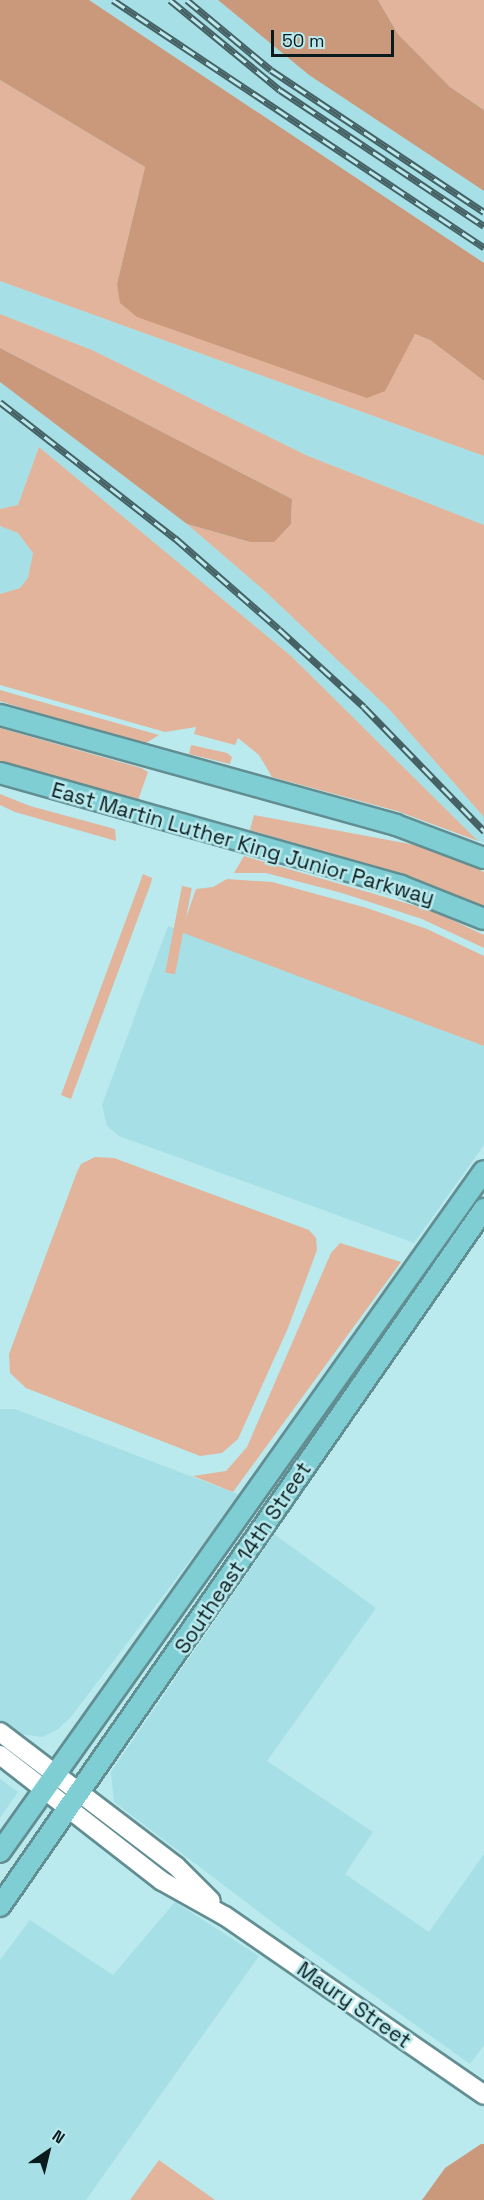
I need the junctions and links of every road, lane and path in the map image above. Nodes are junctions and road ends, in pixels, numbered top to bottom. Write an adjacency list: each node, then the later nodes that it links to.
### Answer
1 (0, 715): 3 (main road)
2 (0, 773): 4 (main road, East Martin Luther King Junior Parkway)
3 (484, 858)
4 (484, 919)
5 (484, 1171): 9 (main road, Southeast 14th Street)
6 (484, 1209): 11 (main road, Southeast 14th Street)
7 (0, 1732): 9 (main road, Maury Street)
8 (0, 1755): 10 (main road, Maury Street)
9 (55, 1774): 10 (main road, Southeast 14th Street); 11 (main road, Maury Street)
10 (43, 1791): 12 (main road, Maury Street); 13 (main road, Southeast 14th Street)
11 (81, 1794): 12 (main road, Southeast 14th Street); 15 (main road, Maury Street)
12 (69, 1810): 14 (main road, Southeast 14th Street); 15 (main road, Maury Street)
13 (0, 1852)
14 (0, 1906)
15 (225, 1916): 16 (main road, Maury Street)
16 (484, 2095)

